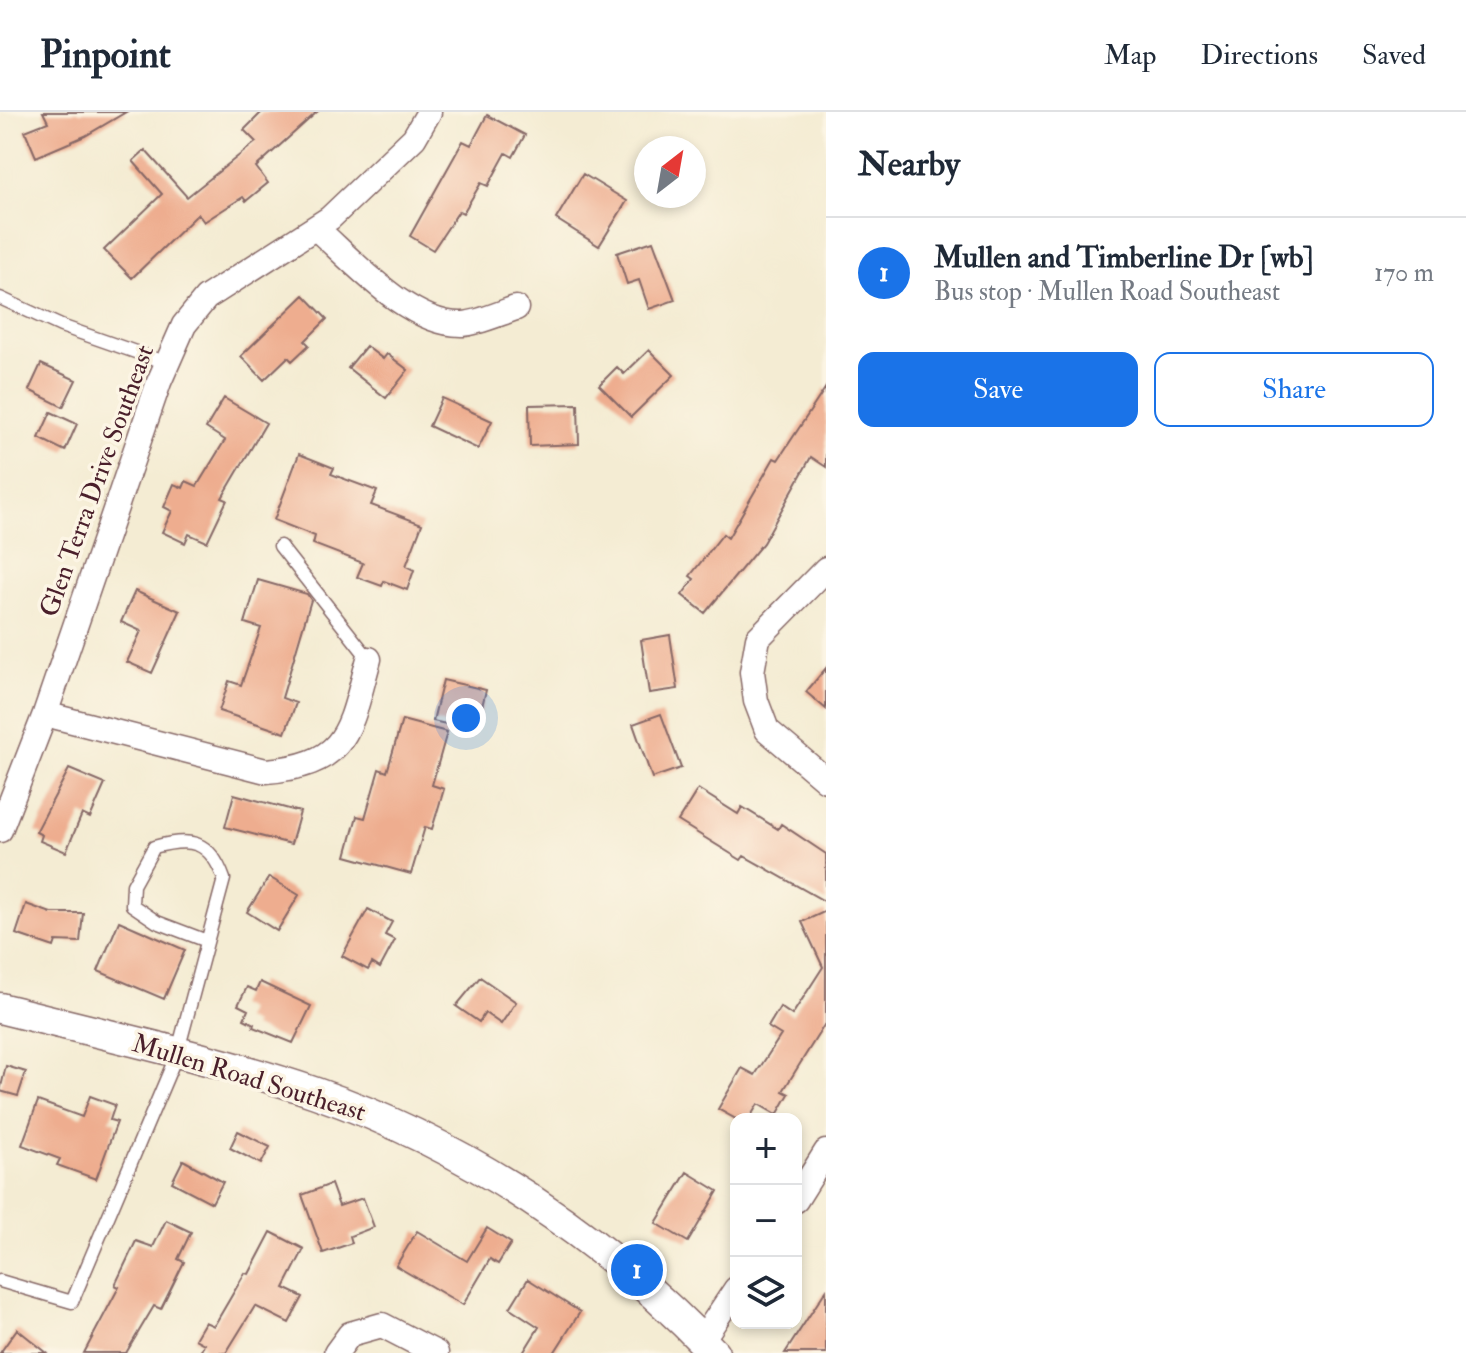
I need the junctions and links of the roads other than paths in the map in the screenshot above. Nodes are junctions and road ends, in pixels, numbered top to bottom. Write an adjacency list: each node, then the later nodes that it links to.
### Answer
1 (429, 112): 2 (street, Glen Terra Drive Southeast)
2 (316, 228): 4 (street); 5 (street, Glen Terra Drive Southeast)
3 (0, 298): 5 (lane)
4 (516, 308)
5 (167, 363): 9 (street, Glen Terra Drive Southeast)
6 (280, 546): 8 (lane)
7 (826, 569): 10 (street)
8 (369, 659): 9 (street)
9 (45, 714): 11 (street, Glen Terra Drive Southeast)
10 (826, 780)
11 (0, 830)
12 (207, 941): 12 (lane); 14 (lane)
13 (0, 1008): 14 (street, Mullen Road Southeast)
14 (177, 1054): 17 (lane); 19 (street, Mullen Road Southeast)
15 (826, 1152): 16 (street)
16 (802, 1190)
17 (0, 1281)
18 (730, 1301): 19 (street)
19 (708, 1347)
20 (336, 1353): 21 (street)
21 (436, 1353)

